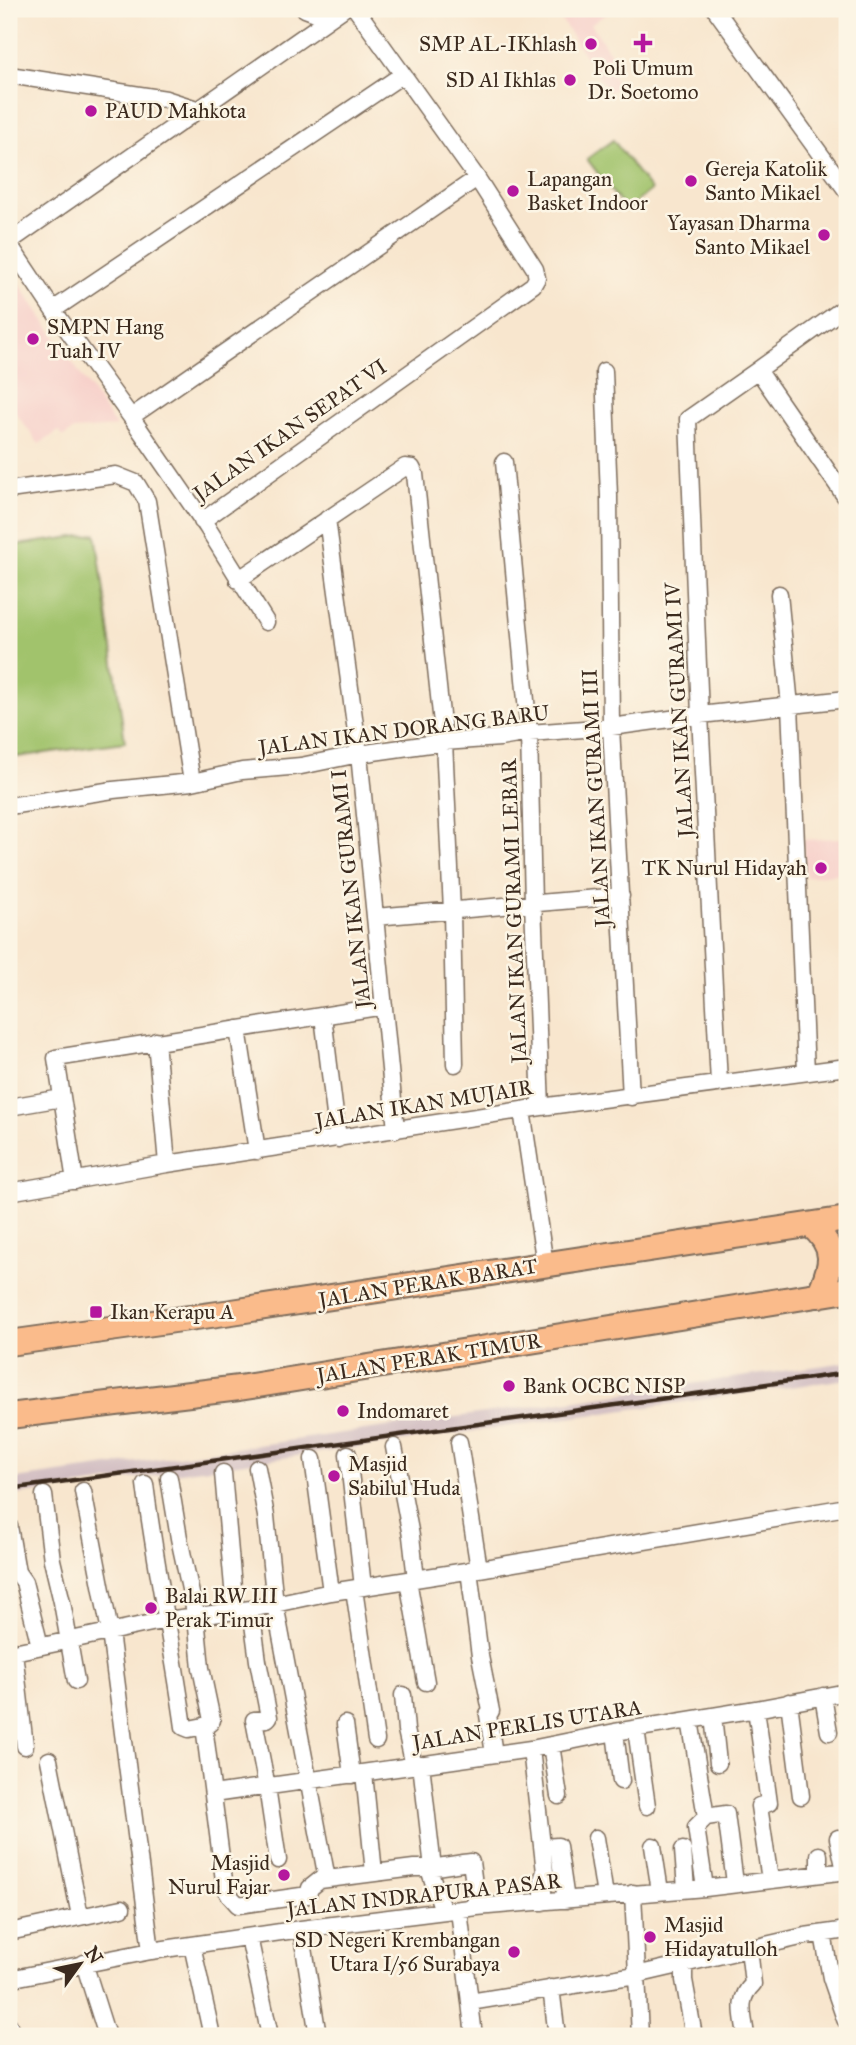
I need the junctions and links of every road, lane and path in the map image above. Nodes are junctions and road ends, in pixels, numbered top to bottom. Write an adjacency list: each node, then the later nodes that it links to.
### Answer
1 (305, 9): 5 (street)
2 (344, 9): 5 (street)
3 (355, 9): 7 (street)
4 (715, 9): 10 (street)
5 (329, 18): 8 (street)
6 (9, 75): 8 (street)
7 (402, 75): 9 (street); 13 (street)
8 (200, 110): 11 (street)
9 (477, 178): 16 (street); 21 (street, JALAN IKAN SEPAT VI)
10 (847, 191)
11 (9, 243): 13 (street, JALAN IKAN SEPAT VI)
12 (847, 306): 14 (street)
13 (53, 310): 16 (street, JALAN IKAN SEPAT VI)
14 (758, 370): 19 (street); 27 (street, JALAN IKAN GURAMI IV)
15 (604, 371): 28 (street, JALAN IKAN GURAMI III)
16 (131, 417): 21 (street, JALAN IKAN SEPAT VI)
17 (504, 462): 29 (street, JALAN IKAN GURAMI LEBAR)
18 (9, 490): 32 (street)
19 (847, 499)
20 (327, 519): 22 (street); 30 (street); 31 (street, JALAN IKAN GURAMI I)
21 (202, 521): 22 (street)
22 (238, 580): 24 (street)
23 (779, 594): 26 (street)
24 (266, 622)
25 (847, 699): 26 (street, JALAN IKAN DORANG BARU)
26 (790, 706): 27 (street, JALAN IKAN DORANG BARU); 44 (street)
27 (699, 715): 28 (street, JALAN IKAN DORANG BARU); 45 (street, JALAN IKAN GURAMI IV)
28 (611, 727): 29 (street, JALAN IKAN DORANG BARU); 34 (street, JALAN IKAN GURAMI III)
29 (529, 733): 30 (street, JALAN IKAN DORANG BARU); 35 (street, JALAN IKAN GURAMI LEBAR)
30 (444, 742): 31 (street, JALAN IKAN DORANG BARU); 36 (street)
31 (359, 754): 32 (street, JALAN IKAN DORANG BARU); 37 (street, JALAN IKAN GURAMI I)
32 (192, 782): 33 (street, JALAN IKAN DORANG BARU)
33 (9, 806)
34 (621, 896): 35 (street); 46 (street, JALAN IKAN GURAMI III)
35 (533, 903): 36 (street); 49 (street, JALAN IKAN GURAMI LEBAR)
36 (452, 911): 37 (street); 42 (street)
37 (375, 917): 38 (street, JALAN IKAN GURAMI I)
38 (384, 1006): 39 (street); 51 (street, JALAN IKAN GURAMI I)
39 (323, 1016): 40 (street); 52 (street)
40 (238, 1029): 41 (street); 53 (street)
41 (156, 1041): 47 (street); 54 (street)
42 (455, 1064)
43 (847, 1067): 44 (street, JALAN IKAN MUJAIR)
44 (806, 1072): 45 (street, JALAN IKAN MUJAIR)
45 (719, 1083): 46 (street, JALAN IKAN MUJAIR)
46 (631, 1097): 49 (street, JALAN IKAN MUJAIR)
47 (62, 1098): 48 (street); 55 (street)
48 (9, 1107)
49 (541, 1107): 50 (street, JALAN IKAN MUJAIR)
50 (522, 1111): 51 (street, JALAN IKAN MUJAIR); 59 (street)
51 (396, 1130): 52 (street, JALAN IKAN MUJAIR)
52 (338, 1139): 53 (street, JALAN IKAN MUJAIR)
53 (257, 1151): 54 (street, JALAN IKAN MUJAIR)
54 (167, 1164): 55 (street, JALAN IKAN MUJAIR)
55 (75, 1181): 56 (street, JALAN IKAN MUJAIR)
56 (9, 1192)
57 (847, 1219): 58 (highway, JALAN PERAK BARAT)
58 (811, 1225): 59 (highway, JALAN PERAK BARAT); 61 (highway)
59 (545, 1265): 62 (highway, JALAN PERAK BARAT)
60 (847, 1290): 61 (highway, JALAN PERAK TIMUR)
61 (819, 1295): 63 (highway, JALAN PERAK TIMUR)
62 (9, 1343)
63 (9, 1416)
64 (459, 1442): 76 (street)
65 (394, 1447): 77 (street)
66 (348, 1454): 78 (street)
67 (313, 1459): 79 (street)
68 (257, 1468): 80 (street)
69 (223, 1473): 81 (street)
70 (169, 1478): 82 (street)
71 (145, 1484): 83 (street)
72 (83, 1491): 84 (street)
73 (44, 1496): 85 (street)
74 (847, 1507): 76 (street)
75 (9, 1526): 86 (street)
76 (474, 1570): 77 (street); 106 (street)
77 (412, 1579): 78 (street); 89 (street)
78 (358, 1588): 79 (street); 102 (street)
79 (331, 1592): 80 (street)
80 (275, 1604): 81 (street); 111 (street)
81 (243, 1609): 82 (street); 113 (street)
82 (196, 1617): 83 (street); 98 (street)
83 (166, 1620): 84 (street); 98 (street)
84 (110, 1632): 85 (street); 151 (street)
85 (69, 1641): 86 (street); 88 (street)
86 (40, 1647): 87 (street)
87 (11, 1652): 103 (street)
88 (76, 1681)
89 (426, 1682)
90 (403, 1695): 109 (street)
91 (824, 1696): 92 (street, JALAN PERLIS UTARA); 93 (street, JALAN PERLIS UTARA); 101 (street)
92 (847, 1697)
93 (789, 1702): 94 (street, JALAN PERLIS UTARA); 116 (street)
94 (756, 1709): 95 (street, JALAN PERLIS UTARA); 131 (street)
95 (713, 1716): 96 (street, JALAN PERLIS UTARA); 108 (street)
96 (690, 1720): 99 (street, JALAN PERLIS UTARA); 118 (street)
97 (345, 1724): 110 (street)
98 (202, 1725): 114 (street)
99 (636, 1728): 100 (street, JALAN PERLIS UTARA); 117 (street)
100 (615, 1732): 104 (street, JALAN PERLIS UTARA); 112 (street)
101 (829, 1732)
102 (376, 1740)
103 (25, 1745)
104 (551, 1745): 105 (street, JALAN PERLIS UTARA); 115 (street)
105 (531, 1749): 106 (street, JALAN PERLIS UTARA); 122 (street)
106 (494, 1754): 109 (street, JALAN PERLIS UTARA)
107 (49, 1759): 143 (street)
108 (718, 1763)
109 (417, 1765): 110 (street, JALAN PERLIS UTARA); 126 (street)
110 (358, 1774): 111 (street, JALAN PERLIS UTARA); 128 (street)
111 (308, 1780): 113 (street, JALAN PERLIS UTARA); 130 (street)
112 (621, 1781)
113 (267, 1787): 114 (street, JALAN PERLIS UTARA); 125 (street)
114 (213, 1794): 130 (street)
115 (559, 1796)
116 (801, 1796)
117 (647, 1807)
118 (704, 1819): 132 (street); 133 (street)
119 (596, 1838): 137 (street)
120 (838, 1838): 127 (street)
121 (653, 1846): 135 (street)
122 (543, 1847): 138 (street); 139 (street)
123 (683, 1850): 134 (street)
124 (819, 1856): 129 (street)
125 (278, 1860)
126 (431, 1868): 128 (street); 140 (street); 142 (street)
127 (846, 1871): 129 (street, JALAN INDRAPURA PASAR)
128 (374, 1873): 130 (street)
129 (819, 1873): 131 (street, JALAN INDRAPURA PASAR)
130 (327, 1879)
131 (769, 1880): 132 (street, JALAN INDRAPURA PASAR)
132 (735, 1884): 133 (street, JALAN INDRAPURA PASAR)
133 (705, 1888): 134 (street, JALAN INDRAPURA PASAR)
134 (686, 1889): 135 (street, JALAN INDRAPURA PASAR)
135 (660, 1891): 136 (street, JALAN INDRAPURA PASAR)
136 (633, 1893): 137 (street, JALAN INDRAPURA PASAR); 154 (street)
137 (606, 1896): 138 (street, JALAN INDRAPURA PASAR)
138 (566, 1900): 139 (street, JALAN INDRAPURA PASAR)
139 (543, 1902): 140 (street, JALAN INDRAPURA PASAR)
140 (477, 1907): 142 (street, JALAN INDRAPURA PASAR)
141 (122, 1908): 143 (street)
142 (451, 1911): 144 (street, JALAN INDRAPURA PASAR); 157 (street)
143 (80, 1916): 146 (street)
144 (301, 1929): 148 (street, JALAN INDRAPURA PASAR); 164 (street)
145 (847, 1930): 147 (street)
146 (9, 1932)
147 (823, 1934): 150 (street); 158 (street)
148 (248, 1937): 149 (street, JALAN INDRAPURA PASAR); 163 (street)
149 (192, 1945): 151 (street, JALAN INDRAPURA PASAR); 162 (street)
150 (749, 1948): 153 (street); 169 (street)
151 (151, 1951): 152 (street, JALAN INDRAPURA PASAR)
152 (84, 1963): 155 (street, JALAN INDRAPURA PASAR); 161 (street)
153 (684, 1963): 154 (street); 168 (street)
154 (636, 1975): 156 (street); 167 (street)
155 (9, 1979)
156 (551, 1988): 157 (street); 166 (street)
157 (470, 2002): 165 (street)
158 (847, 2022)
159 (9, 2025): 160 (street)
160 (12, 2036)
161 (107, 2036)
162 (212, 2036)
163 (270, 2036)
164 (318, 2036)
165 (474, 2036)
166 (557, 2036)
167 (640, 2036)
168 (694, 2036)
169 (746, 2036)

